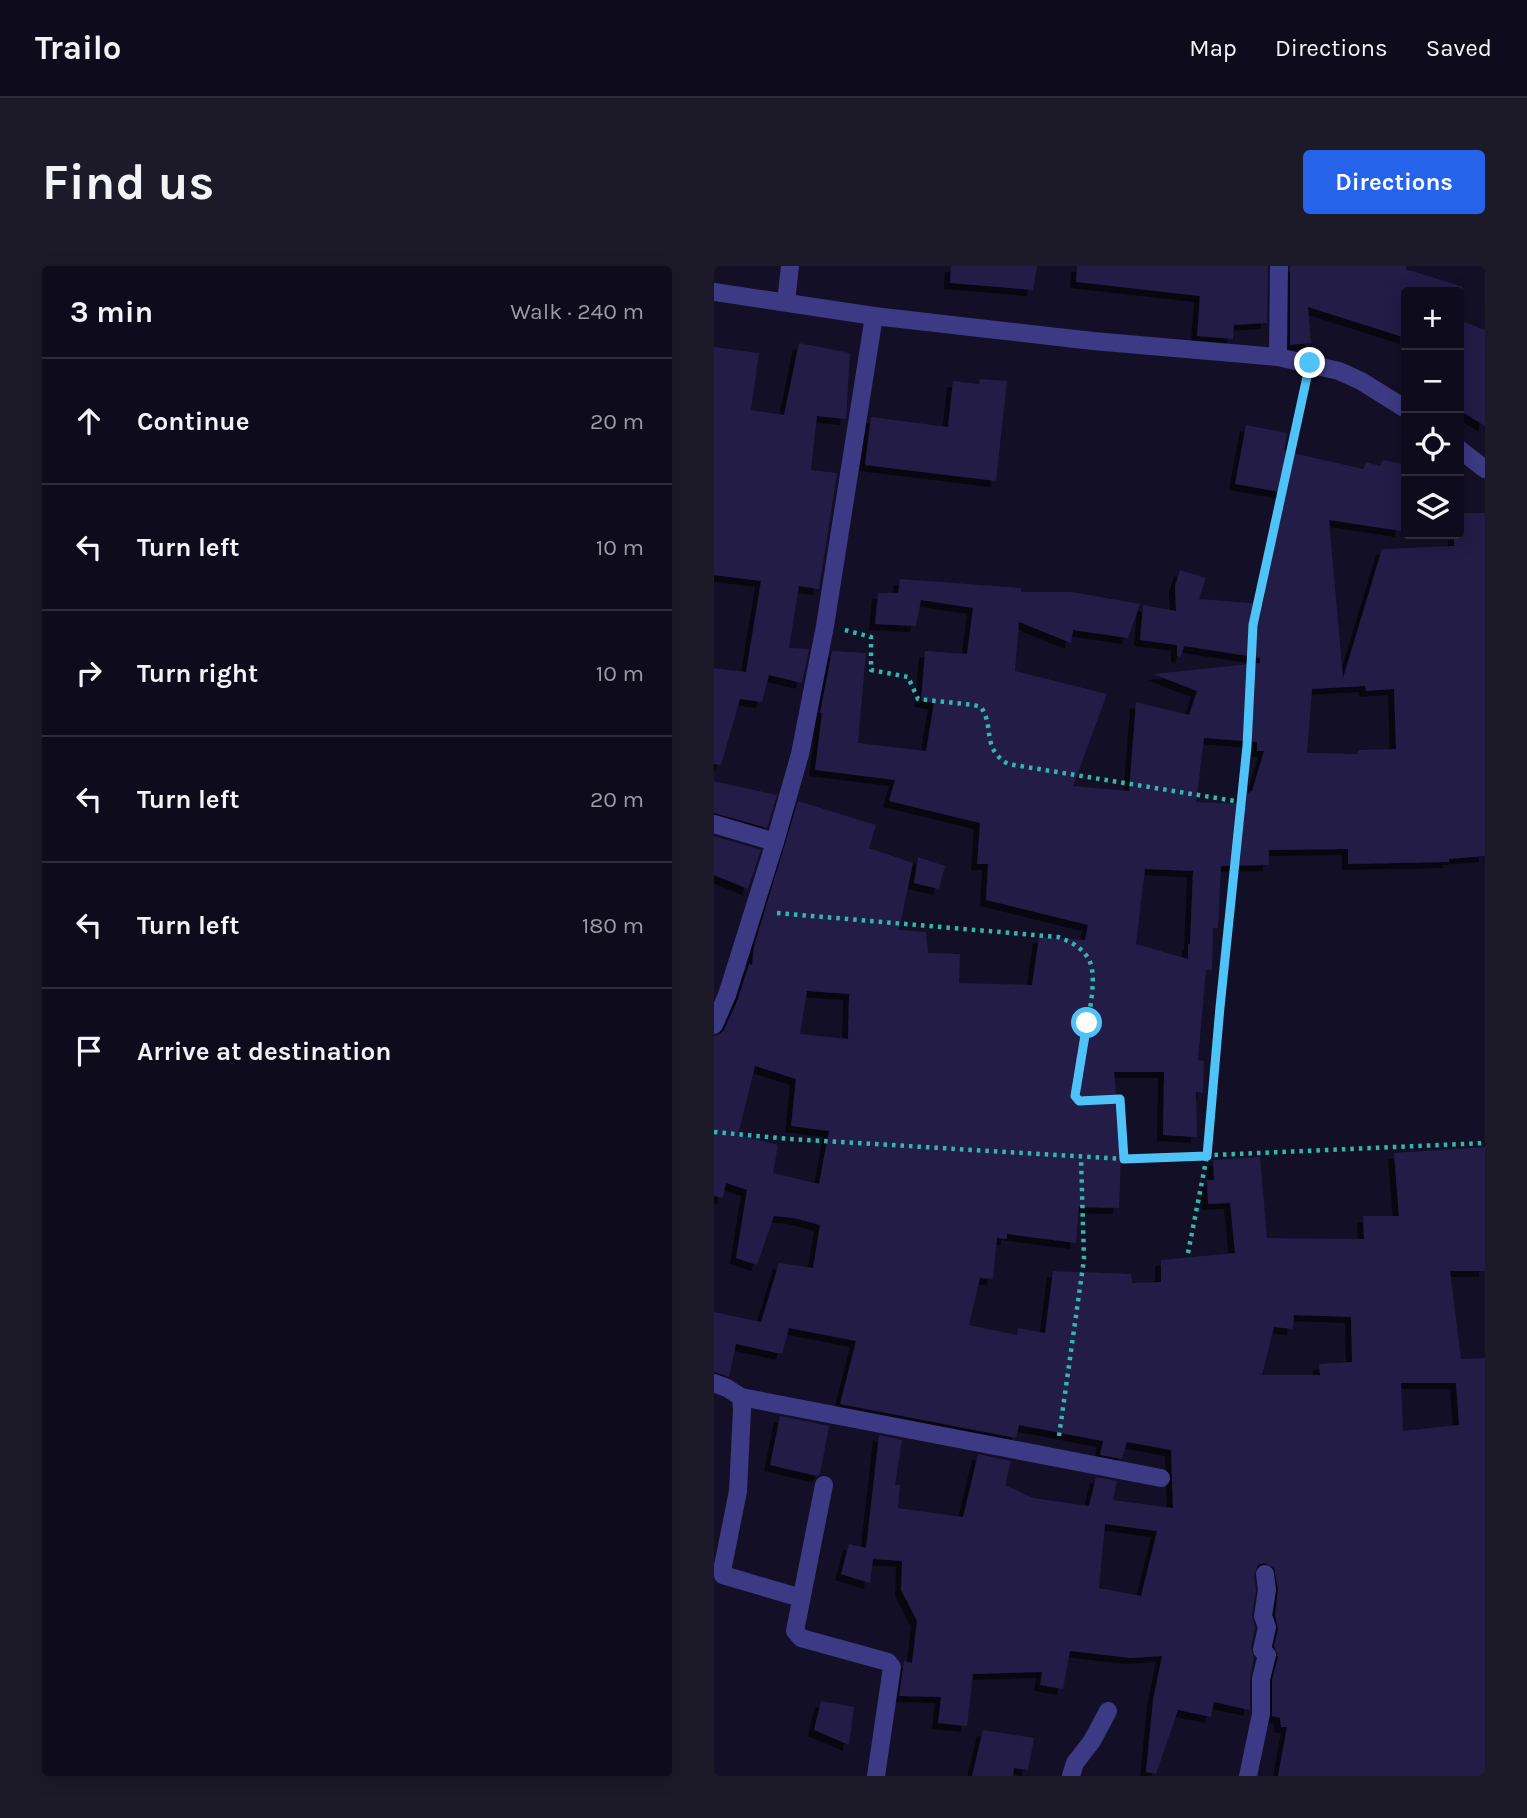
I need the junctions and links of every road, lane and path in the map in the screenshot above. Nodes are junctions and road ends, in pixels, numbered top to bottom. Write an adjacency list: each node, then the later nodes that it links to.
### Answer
1 (790, 266): 4 (street)
2 (1279, 266): 6 (street)
3 (714, 292): 4 (street)
4 (786, 302): 5 (street)
5 (874, 316): 6 (street); 11 (street)
6 (1278, 356): 7 (street)
7 (1310, 363): 8 (street); 12 (path)
8 (1401, 406)
9 (1464, 453): 10 (street)
10 (1485, 468)
11 (825, 626): 12 (path); 14 (street)
12 (1241, 802): 19 (path)
13 (714, 824): 14 (street)
14 (775, 842): 15 (street)
15 (752, 910): 16 (street); 21 (path)
16 (714, 1025)
17 (714, 1132): 20 (path)
18 (1485, 1143): 19 (path)
19 (1207, 1156): 21 (path); 22 (path)
20 (1080, 1158): 21 (path); 25 (path)
21 (1124, 1159)
22 (1188, 1253)
23 (714, 1383): 24 (street)
24 (741, 1397): 25 (street); 29 (street)
25 (1056, 1457): 26 (street)
26 (1161, 1478)
27 (824, 1485): 29 (street)
28 (1265, 1574): 33 (street)
29 (801, 1598): 31 (street)
30 (1108, 1711): 32 (street)
31 (876, 1776)
32 (1071, 1776)
33 (1248, 1776)

